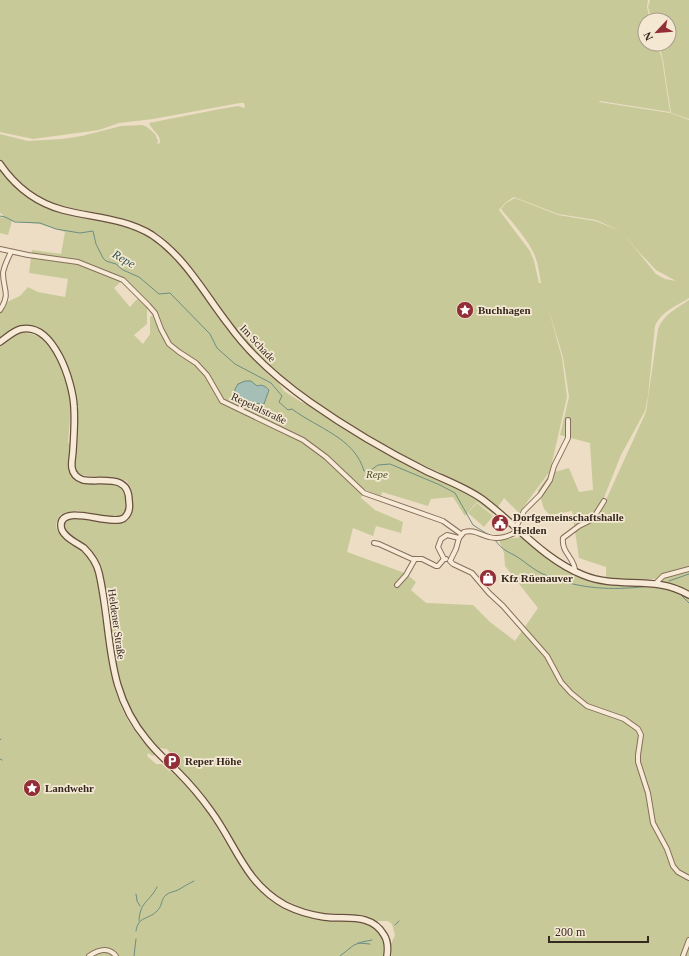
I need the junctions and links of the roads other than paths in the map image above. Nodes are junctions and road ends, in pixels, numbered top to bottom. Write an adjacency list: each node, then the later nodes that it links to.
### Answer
1 (0, 164): 8 (main road, Im Schade)
2 (0, 249): 3 (street, Repetalstraße)
3 (10, 252): 4 (street); 9 (street, Repetalstraße)
4 (0, 310)
5 (0, 342): 23 (main road, Heldener Straße)
6 (568, 420): 8 (street)
7 (604, 501): 15 (street)
8 (517, 528): 9 (street); 15 (main road)
9 (460, 536): 12 (street); 13 (street)
10 (374, 544): 11 (street)
11 (415, 559): 12 (street); 17 (street)
12 (444, 559): 13 (street)
13 (450, 561): 19 (street)
14 (689, 569): 16 (street)
15 (575, 571): 16 (main road)
16 (656, 583): 18 (main road)
17 (397, 586)
18 (689, 595)
19 (689, 878)
20 (689, 940): 24 (street)
21 (89, 956): 22 (street)
22 (116, 956)
23 (387, 956)
24 (683, 956)

